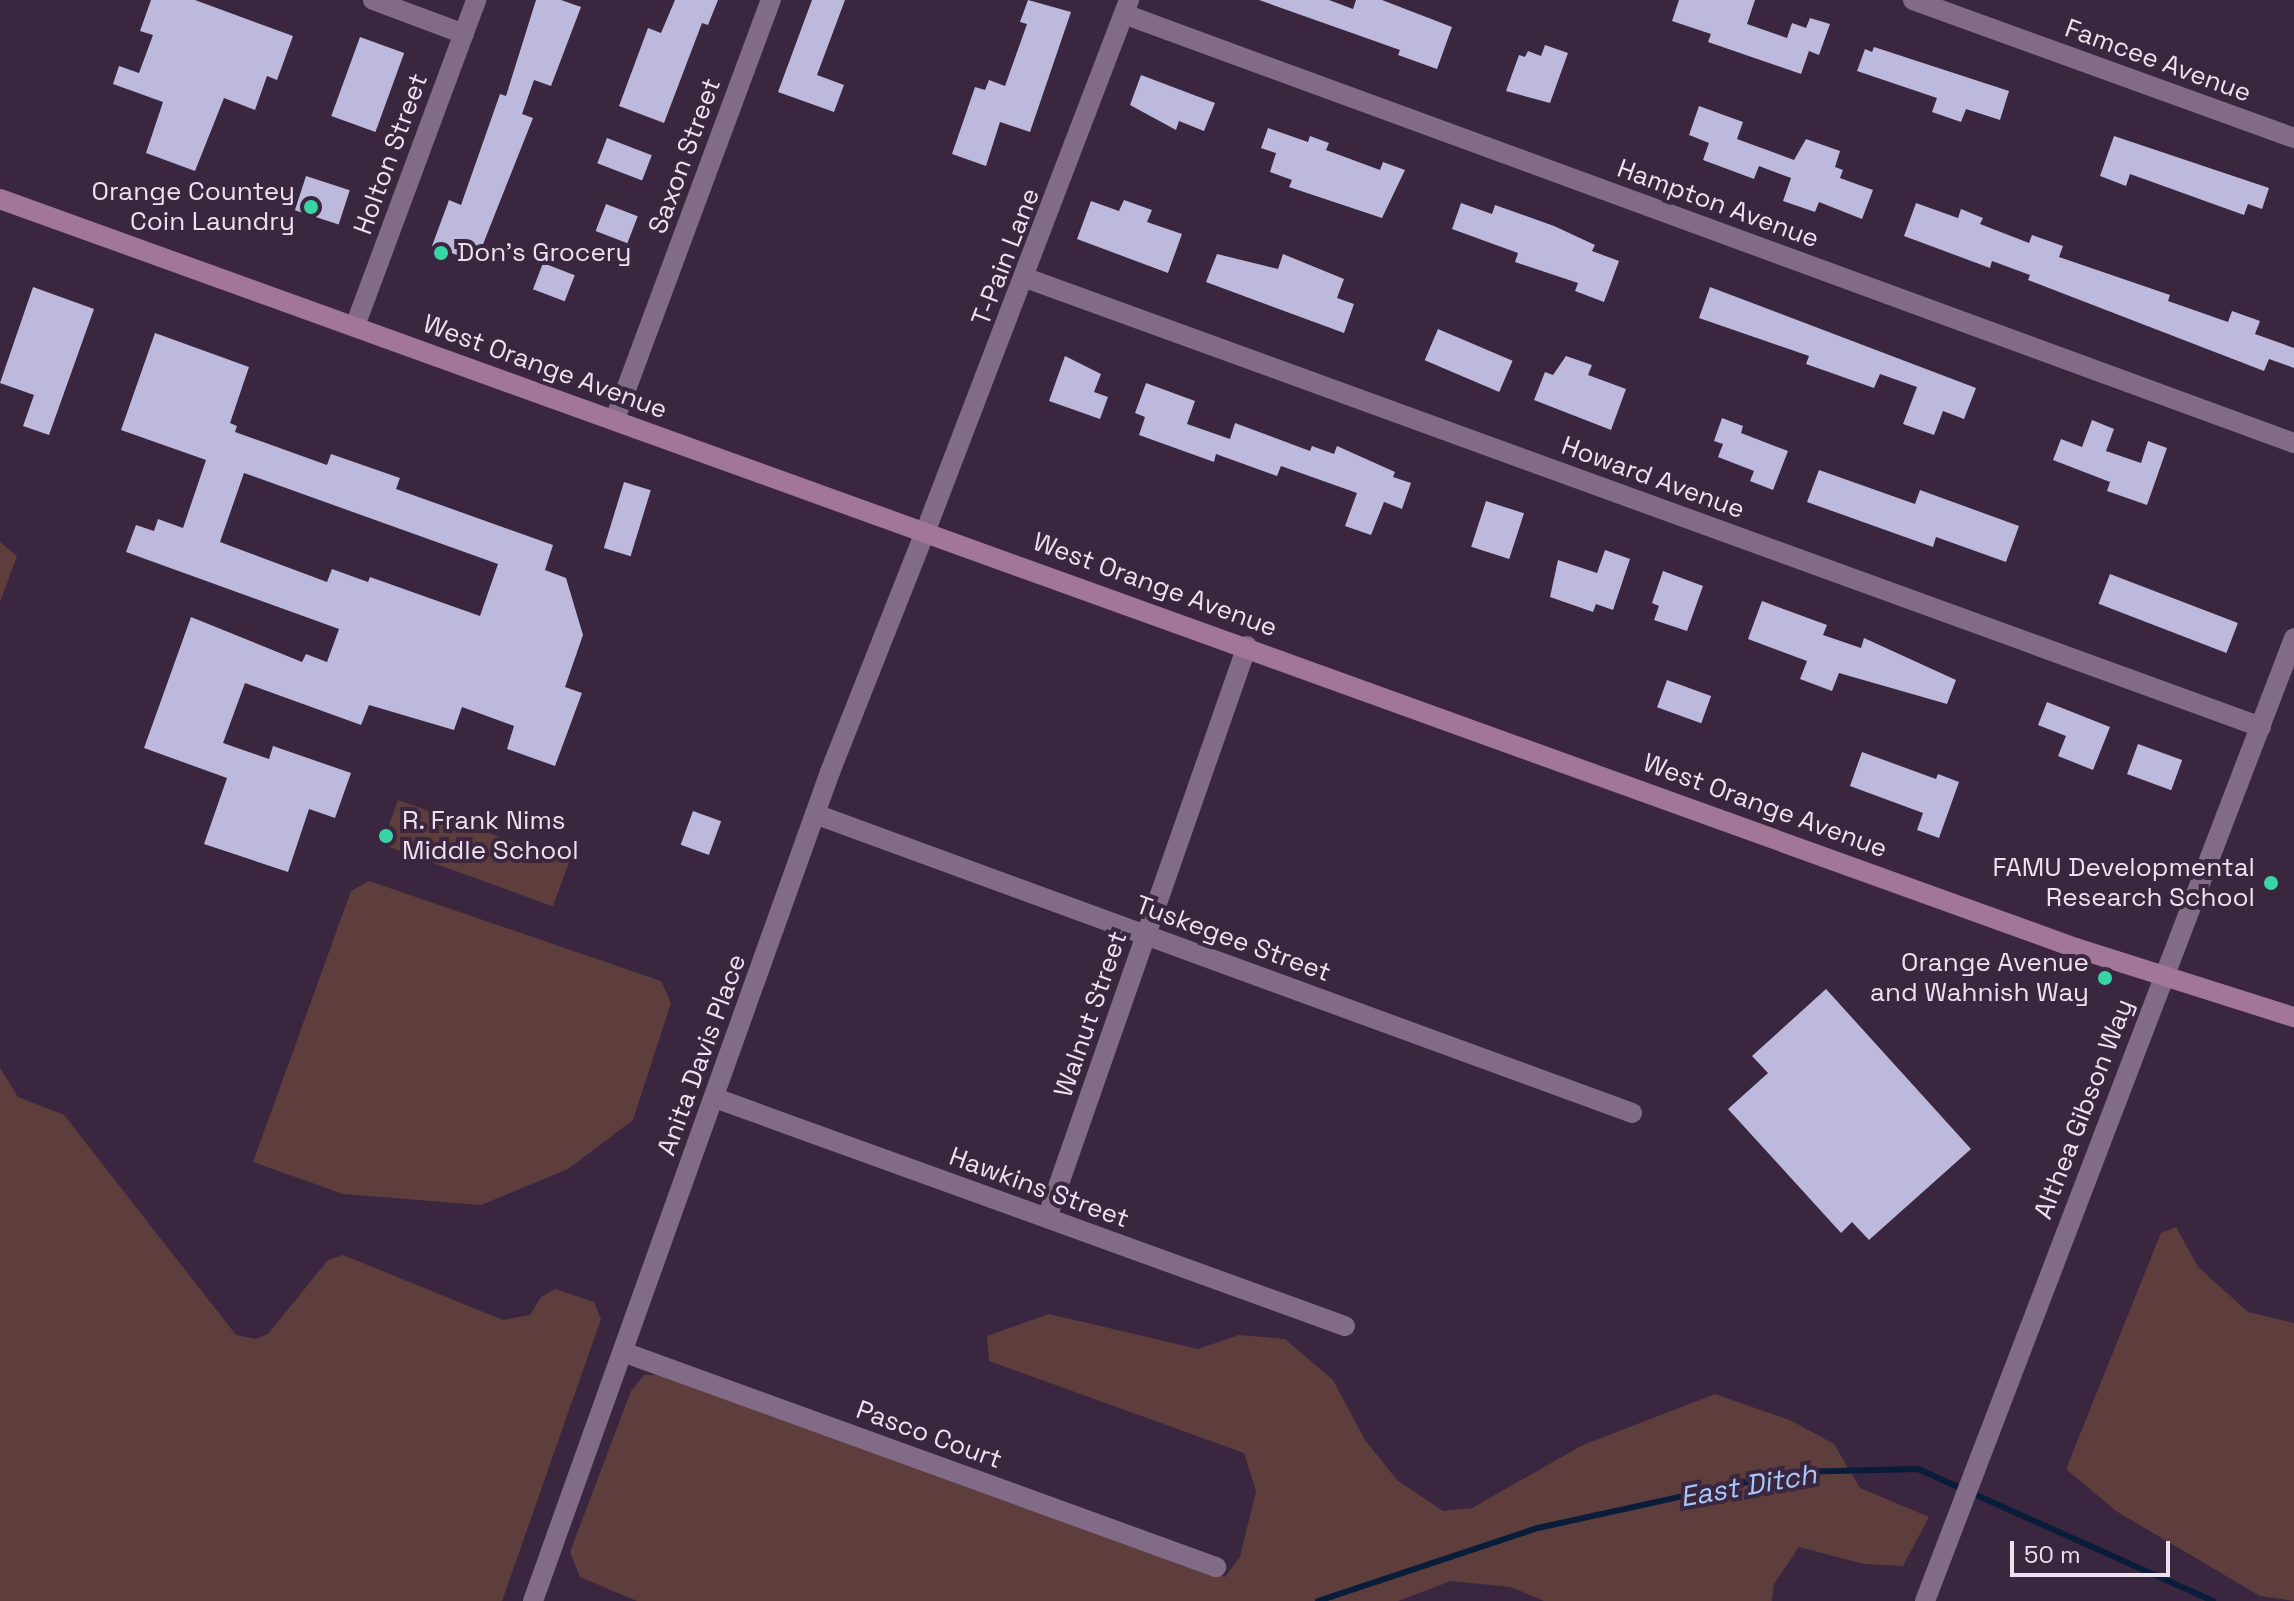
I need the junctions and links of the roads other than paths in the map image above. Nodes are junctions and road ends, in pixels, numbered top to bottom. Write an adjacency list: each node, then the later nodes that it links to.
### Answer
1 (373, 0): 6 (street)
2 (476, 0): 6 (street, Holton Street)
3 (771, 0): 11 (street, Saxon Street)
4 (1913, 0): 7 (street, Famcee Avenue)
5 (1126, 7): 9 (street, T-Pain Lane); 12 (street, Hampton Avenue)
6 (464, 34): 10 (street, Holton Street)
7 (2294, 138)
8 (0, 199): 10 (main road, West Orange Avenue)
9 (1026, 278): 13 (street, T-Pain Lane); 16 (street, Howard Avenue)
10 (355, 326): 11 (main road, West Orange Avenue)
11 (615, 419): 13 (main road, West Orange Avenue)
12 (2294, 443)
13 (926, 530): 15 (main road, West Orange Avenue); 17 (street, Anita Davis Place)
14 (2294, 638): 16 (street, Althea Gibson Way)
15 (1247, 646): 18 (street, Walnut Street); 19 (main road, West Orange Avenue)
16 (2261, 727): 19 (street, Althea Gibson Way)
17 (815, 814): 18 (street, Tuskegee Street); 21 (street, Anita Davis Place)
18 (1146, 935): 22 (street, Tuskegee Street); 23 (street, Walnut Street)
19 (2162, 975): 20 (main road, West Orange Avenue); 28 (street, Althea Gibson Way)
20 (2294, 1017)
21 (715, 1098): 23 (street, Hawkins Street); 25 (street, Anita Davis Place)
22 (1632, 1113)
23 (1047, 1218): 24 (street, Hawkins Street)
24 (1345, 1326)
25 (623, 1352): 26 (street, Pasco Court); 27 (street, Anita Davis Place)
26 (1216, 1567)
27 (533, 1601)
28 (1925, 1601)

